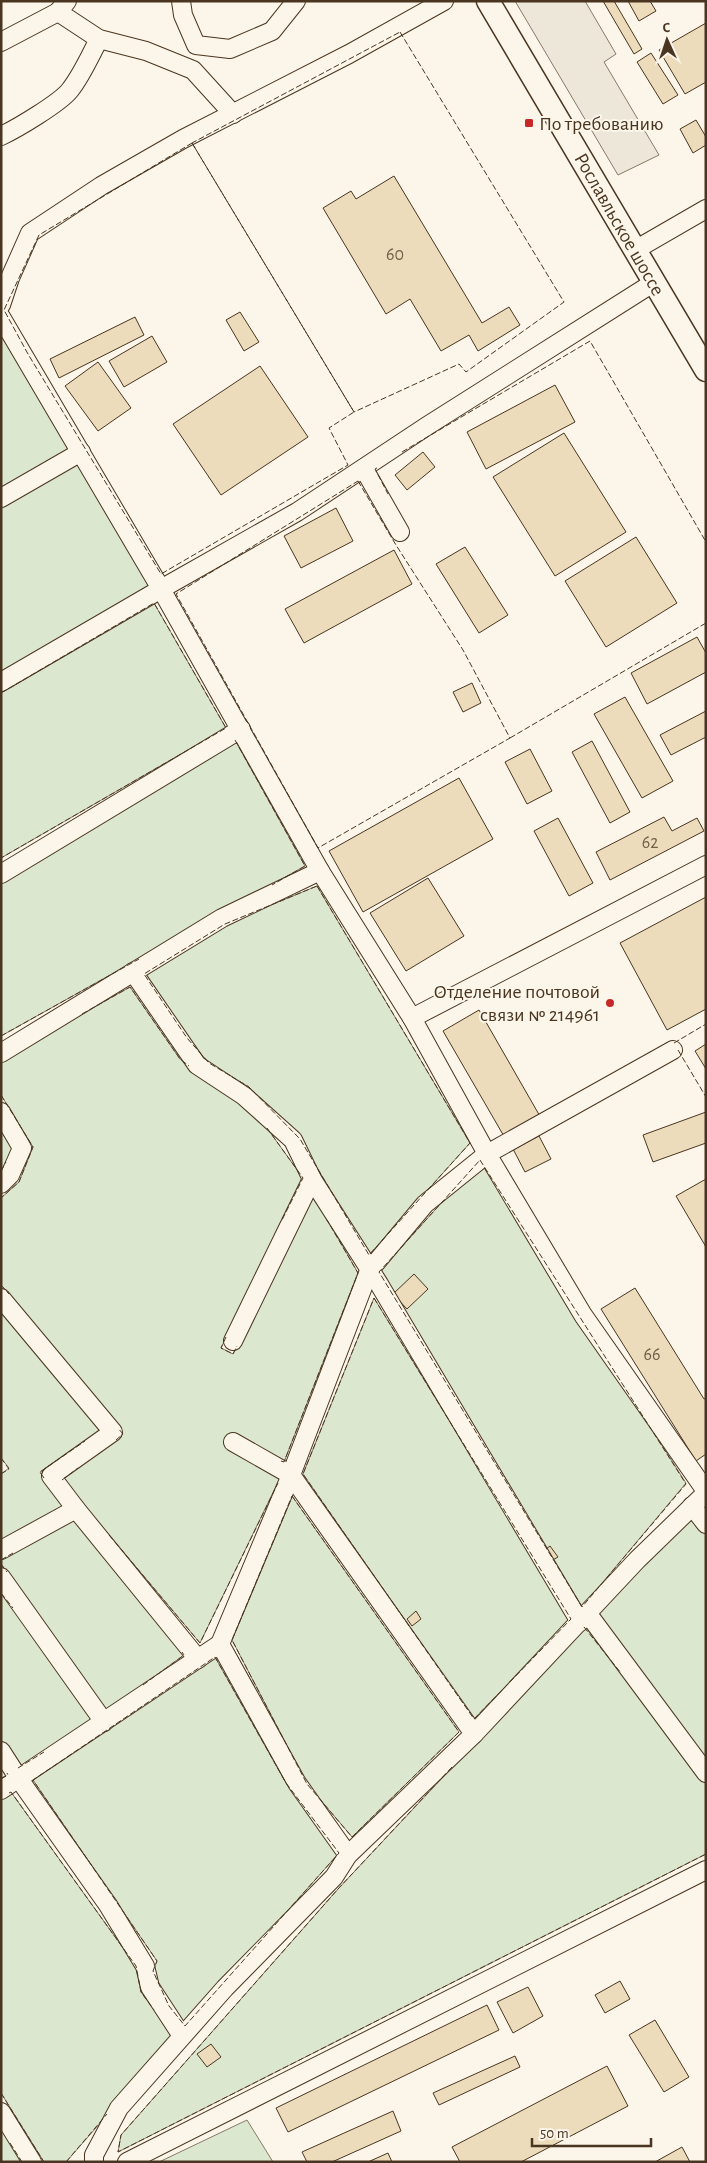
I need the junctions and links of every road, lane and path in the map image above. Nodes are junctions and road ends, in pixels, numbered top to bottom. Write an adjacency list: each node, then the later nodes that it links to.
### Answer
1 (181, 1): 2 (street)
2 (296, 1)
3 (444, 1): 8 (street)
4 (488, 1): 11 (main road, Рославльское шоссе)
5 (62, 7): 6 (street); 7 (street)
6 (99, 39): 8 (street); 9 (street)
7 (1, 42)
8 (232, 114): 13 (street)
9 (1, 136)
10 (706, 209): 11 (street)
11 (635, 250): 12 (main road, Рославльское шоссе)
12 (653, 283): 15 (main road, Рославльское шоссе); 17 (street)
13 (1, 305)
14 (1, 317): 16 (street)
15 (706, 370)
16 (81, 452): 18 (street); 20 (street)
17 (364, 468): 19 (street); 20 (street)
18 (1, 498)
19 (400, 532)
20 (161, 589): 21 (street); 22 (street)
21 (1, 682)
22 (241, 730): 24 (street); 25 (street)
23 (706, 864): 27 (street)
24 (320, 871): 26 (street); 27 (street)
25 (1, 874)
26 (134, 972): 29 (street); 32 (street)
27 (412, 1018): 31 (street)
28 (673, 1050): 31 (street)
29 (1, 1053)
30 (1, 1112): 33 (street)
31 (487, 1154): 34 (street); 39 (street)
32 (312, 1179): 34 (street); 36 (street)
33 (1, 1184)
34 (369, 1271): 38 (street); 45 (street)
35 (1, 1298): 41 (street)
36 (232, 1341)
37 (233, 1442): 38 (street)
38 (291, 1475): 46 (street); 49 (street)
39 (706, 1492): 40 (street)
40 (692, 1506): 42 (street); 45 (street)
41 (76, 1509): 43 (street); 47 (street)
42 (706, 1524)
43 (1, 1550)
44 (1, 1578): 48 (street)
45 (584, 1618): 49 (street); 51 (street)
46 (220, 1644): 47 (street); 54 (street)
47 (198, 1658): 48 (street)
48 (104, 1722): 52 (street)
49 (474, 1734): 54 (street)
50 (1, 1751): 52 (street)
51 (706, 1773)
52 (18, 1779): 53 (street); 56 (street)
53 (1, 1790)
54 (348, 1855): 56 (street)
55 (706, 1870): 60 (street)
56 (182, 2036): 59 (street)
57 (1, 2112): 58 (street)
58 (32, 2162)
59 (94, 2162)
60 (127, 2162)

